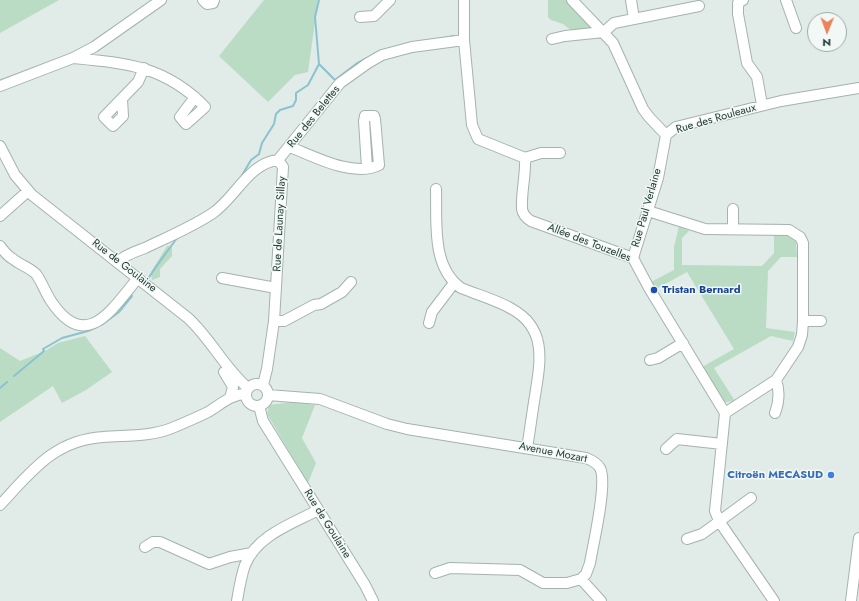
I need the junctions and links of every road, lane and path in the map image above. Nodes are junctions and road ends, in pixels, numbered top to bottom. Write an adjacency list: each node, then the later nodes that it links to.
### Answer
1 (161, 0): 17 (street)
2 (203, 0): 3 (street)
3 (214, 0)
4 (390, 0): 11 (street)
5 (464, 0): 15 (street)
6 (572, 0): 14 (street, Rue des Rouleaux)
7 (632, 0): 12 (street)
8 (743, 0): 25 (street)
9 (786, 0): 13 (street)
10 (699, 6): 12 (street)
11 (360, 17)
12 (634, 19): 14 (street)
13 (796, 28)
14 (604, 32): 16 (street); 26 (street, Rue des Rouleaux)
15 (463, 36): 28 (street, Rue des Belettes); 30 (street)
16 (552, 39)
17 (94, 47): 18 (street); 19 (street)
18 (73, 58): 19 (street); 21 (street)
19 (97, 60): 20 (street)
20 (144, 68): 23 (street); 24 (street)
21 (0, 86)
22 (859, 88): 25 (street, Rue des Rouleaux)
23 (195, 97)
24 (122, 99)
25 (762, 106): 26 (street, Rue des Rouleaux)
26 (666, 135): 36 (street, Rue Paul Verlaine)
27 (0, 146): 34 (street, Rue de Goulaine)
28 (290, 147): 31 (street, Rue des Belettes); 32 (street)
29 (560, 153): 30 (street)
30 (525, 158): 40 (street, Allée des Touzelles)
31 (278, 160): 41 (street, Rue de Launay Sillay); 46 (street, Rue de Launay Sillay)
32 (367, 168)
33 (436, 189): 45 (street)
34 (28, 191): 37 (street); 41 (street, Rue de Goulaine)
35 (733, 209): 38 (street)
36 (648, 211): 38 (street); 40 (street, Rue Paul Verlaine)
37 (0, 216)
38 (733, 229): 48 (street)
39 (0, 246): 42 (street)
40 (633, 258): 51 (street, Allée des Touzelles)
41 (118, 262): 42 (street, Rue de Goulaine)
42 (138, 278): 52 (street, Rue de Goulaine)
43 (222, 278): 46 (street)
44 (351, 282): 47 (street)
45 (454, 283): 50 (street); 63 (street)
46 (276, 288): 47 (street, Rue de Launay Sillay)
47 (274, 321): 55 (street, Rue de Launay Sillay)
48 (803, 321): 49 (street); 54 (street)
49 (822, 321)
50 (429, 323)
51 (683, 343): 53 (street); 60 (street, Allée des Touzelles)
52 (218, 351): 56 (street, Rue de Goulaine); 58 (street)
53 (650, 360)
54 (776, 380): 60 (street); 61 (street)
55 (263, 385): 56 (street); 57 (street)
56 (247, 391): 58 (street); 59 (street)
57 (268, 395): 59 (street); 63 (street, Avenue Mozart)
58 (230, 398): 66 (street)
59 (259, 406): 67 (street, Rue de Goulaine)
60 (725, 413): 62 (street)
61 (775, 413)
62 (722, 444): 64 (street); 68 (street)
63 (527, 448): 74 (street, Avenue Mozart)
64 (666, 449)
65 (751, 498): 68 (street)
66 (0, 505)
67 (318, 510): 72 (street); 76 (street, Rue de Goulaine)
68 (718, 521): 70 (street); 78 (street)
69 (859, 538): 79 (street)
70 (687, 539)
71 (145, 547): 72 (street)
72 (252, 553): 75 (street)
73 (436, 573): 74 (street)
74 (581, 579): 77 (street)
75 (237, 601)
76 (373, 601)
77 (601, 601)
78 (774, 601)
79 (851, 601)

